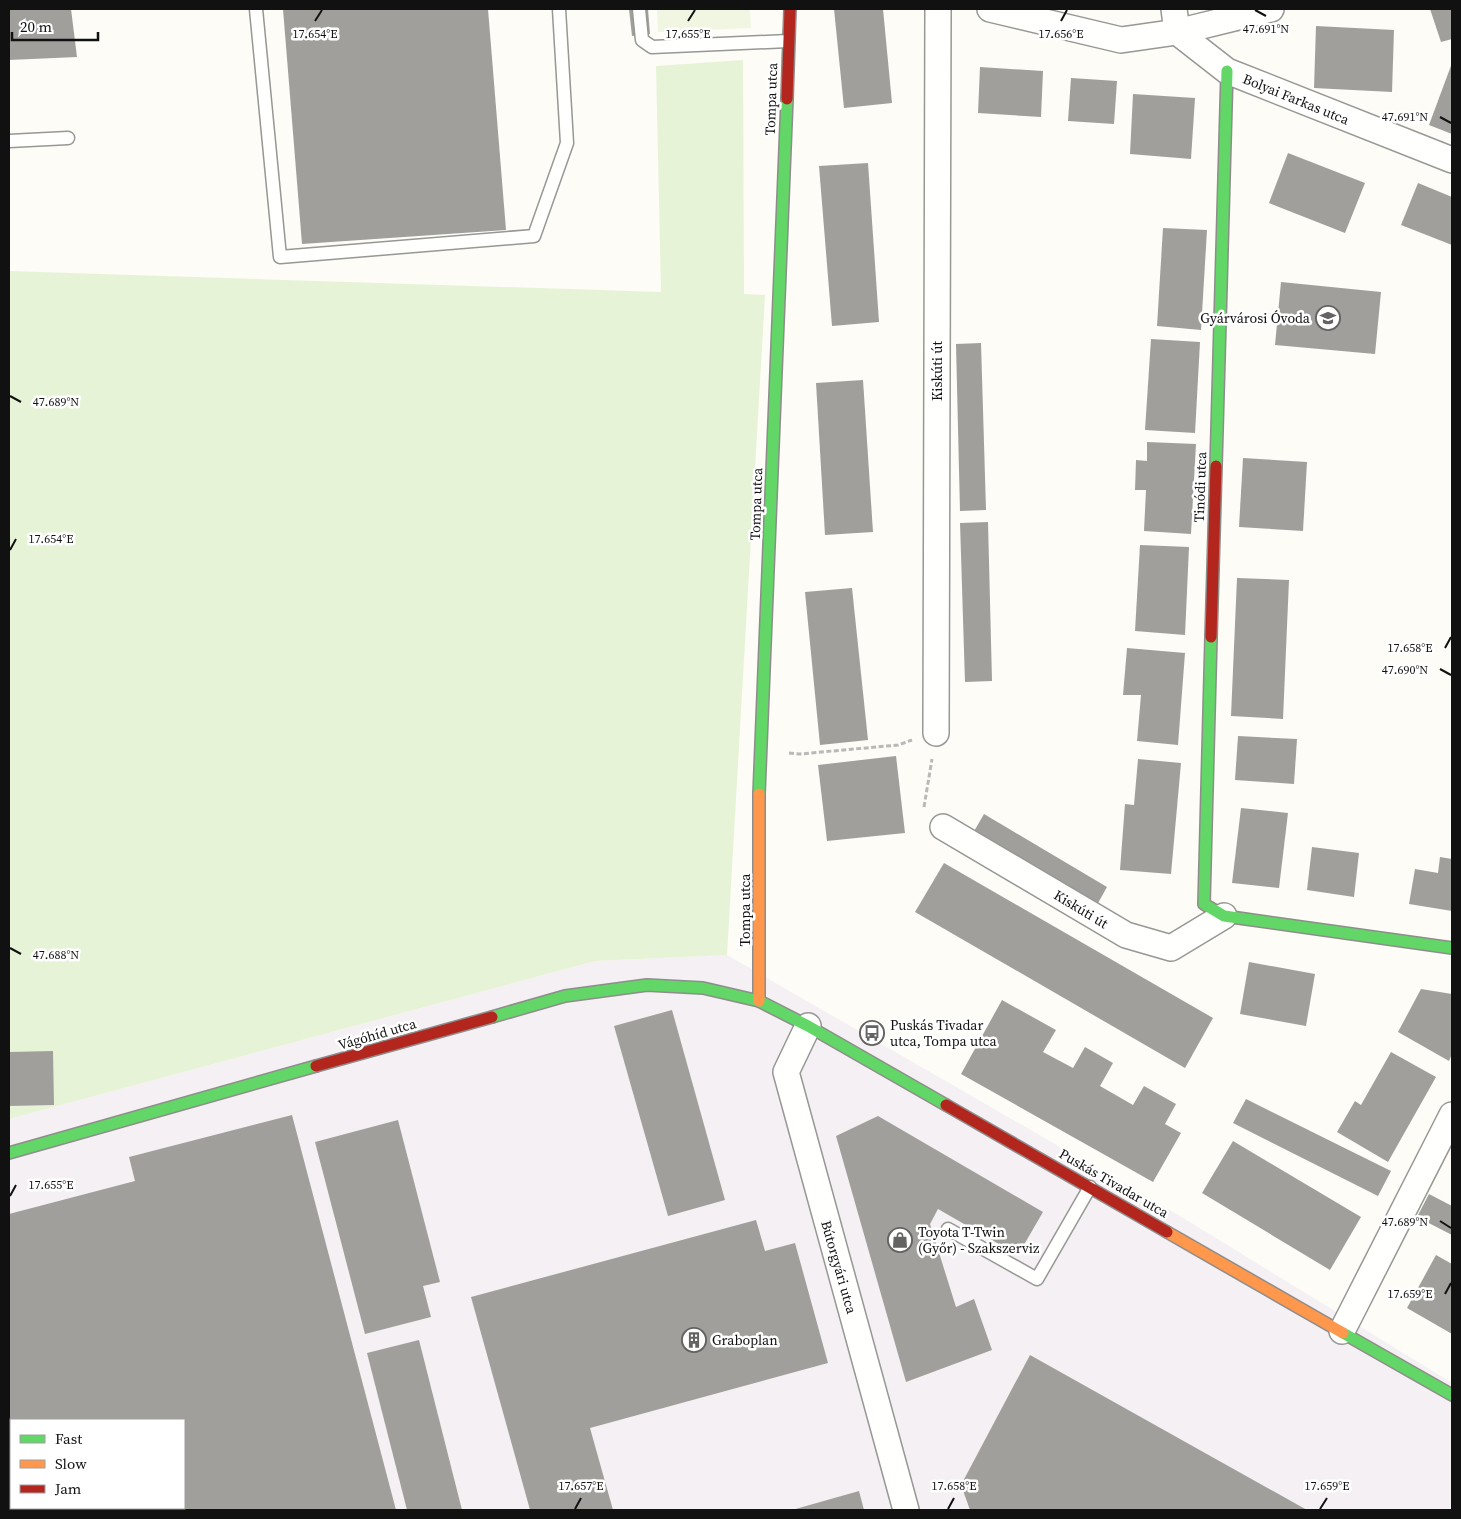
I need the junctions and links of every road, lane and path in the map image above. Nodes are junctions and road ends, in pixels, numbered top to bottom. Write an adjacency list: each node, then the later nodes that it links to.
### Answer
1 (256, 9): 2 (lane)
2 (558, 9)
3 (639, 9): 9 (lane)
4 (790, 9): 9 (street, Tompa utca)
5 (938, 9): 14 (street, Kiskúti út)
6 (990, 9): 8 (street)
7 (1271, 9): 8 (street)
8 (1175, 21): 10 (street, Bolyai Farkas utca)
9 (788, 41): 15 (street, Tompa utca)
10 (1227, 71): 13 (street, Bolyai Farkas utca); 17 (street, Tinódi utca)
11 (68, 138): 12 (lane)
12 (9, 141)
13 (1452, 160)
14 (936, 733): 15 (path); 16 (path)
15 (760, 752): 19 (street, Tompa utca)
16 (943, 827): 17 (street, Kiskúti út)
17 (1214, 910): 18 (street)
18 (1452, 948)
19 (759, 1001): 20 (street, Puskás Tivadar utca); 22 (street, Vágóhíd utca)
20 (808, 1026): 23 (street, Puskás Tivadar utca); 27 (street, Bútorgyári utca)
21 (1452, 1115): 25 (street)
22 (9, 1153)
23 (1090, 1187): 24 (lane); 25 (street, Puskás Tivadar utca)
24 (948, 1229)
25 (1342, 1331): 26 (street, Puskás Tivadar utca)
26 (1452, 1395)
27 (906, 1510)

